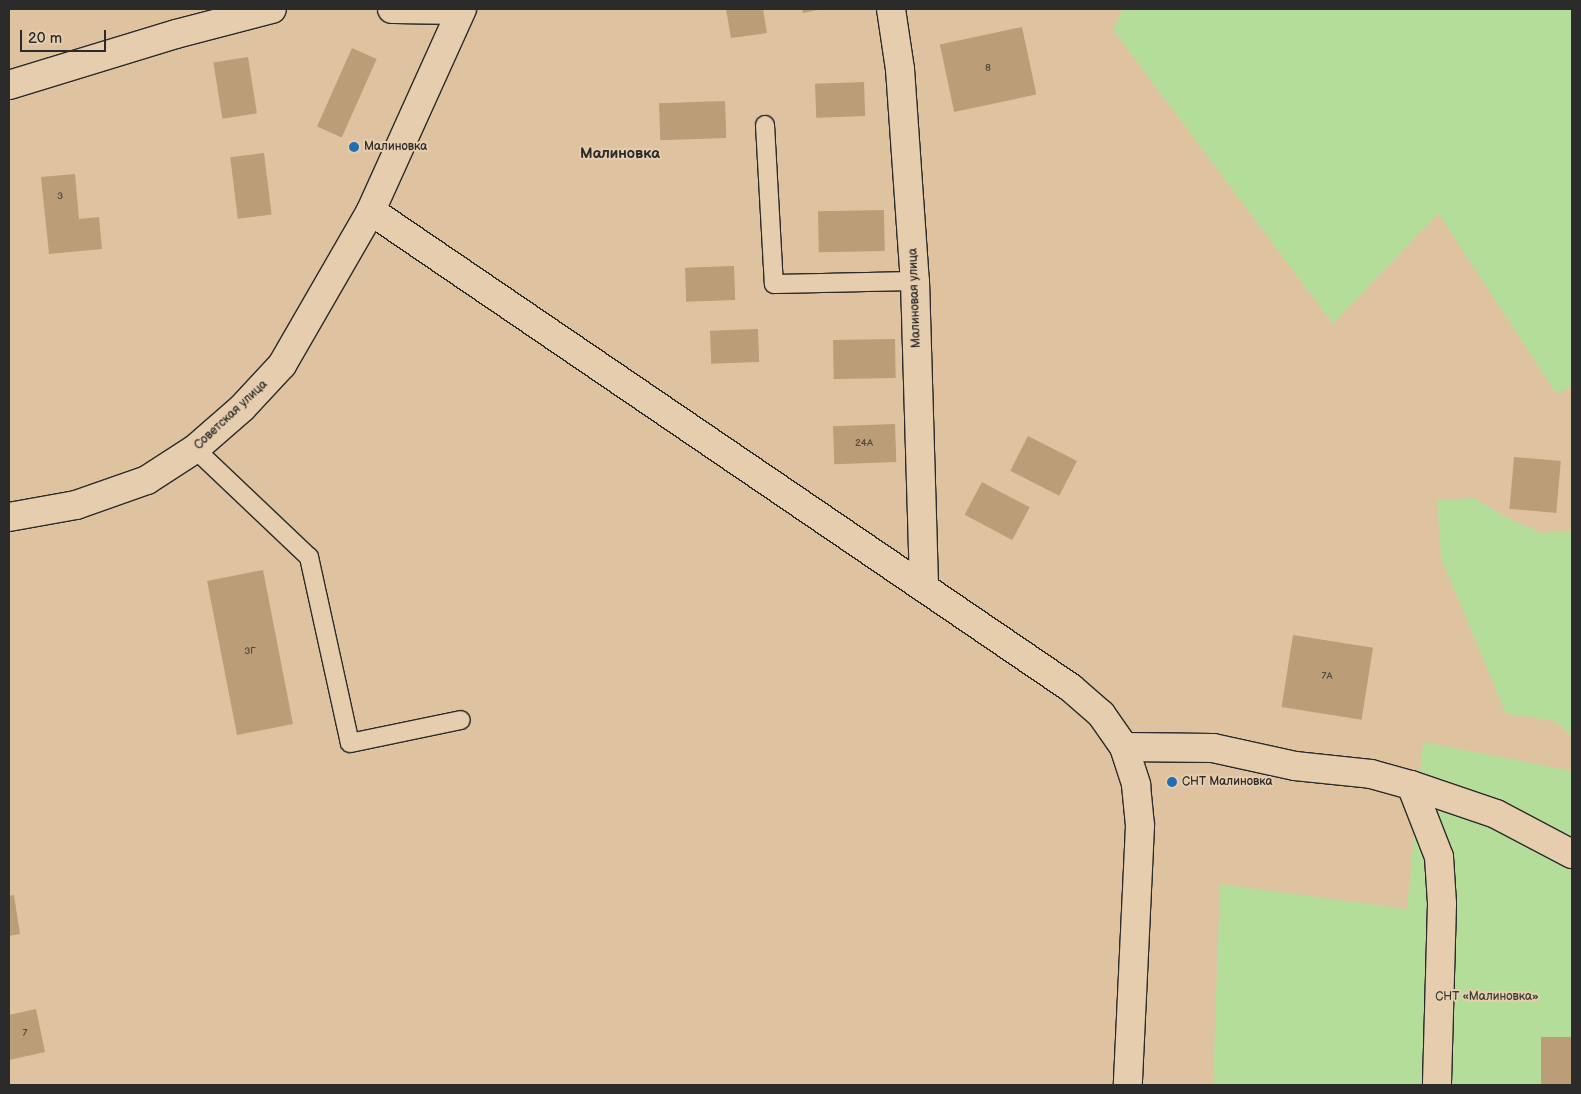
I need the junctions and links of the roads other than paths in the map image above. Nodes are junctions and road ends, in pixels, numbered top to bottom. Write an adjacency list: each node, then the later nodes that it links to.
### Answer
1 (272, 9): 5 (street)
2 (392, 9): 3 (street)
3 (462, 9): 7 (street, Советская улица)
4 (891, 9): 8 (street, Малиновая улица)
5 (9, 85)
6 (765, 125): 8 (lane)
7 (371, 211): 9 (street, Советская улица); 11 (street)
8 (915, 281): 11 (street, Малиновая улица)
9 (195, 449): 10 (street, Советская улица); 12 (lane)
10 (9, 517)
11 (924, 588): 13 (street)
12 (461, 720)
13 (1124, 747): 14 (street); 16 (street)
14 (1411, 785): 15 (street); 17 (street)
15 (1572, 854)
16 (1128, 1085)
17 (1437, 1085)

